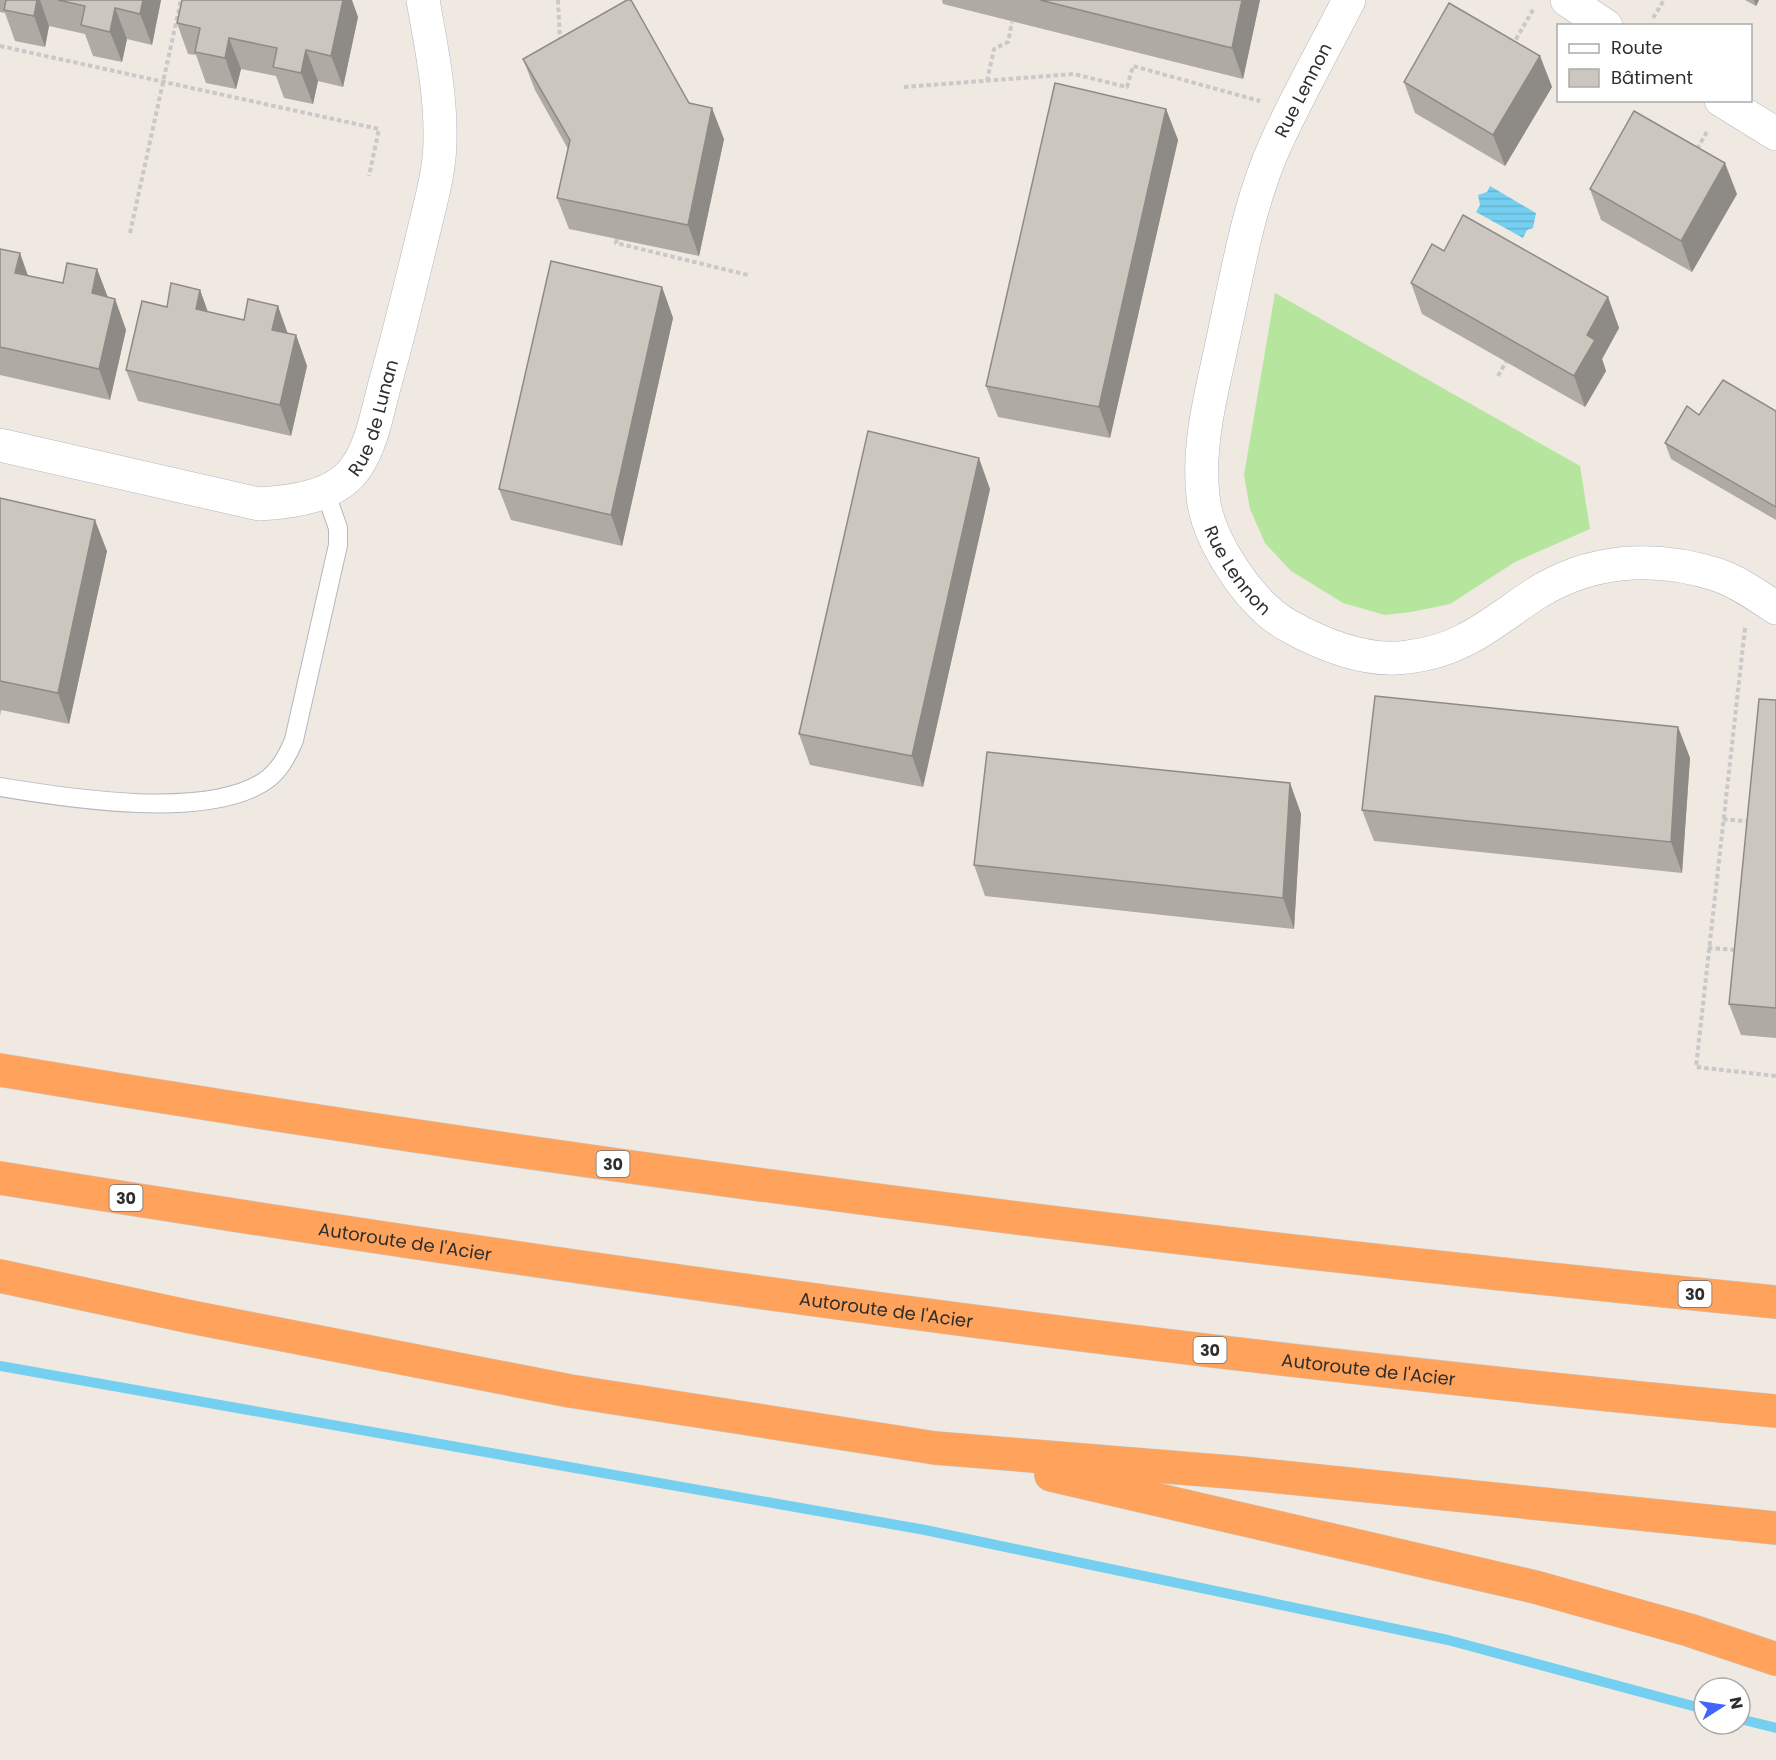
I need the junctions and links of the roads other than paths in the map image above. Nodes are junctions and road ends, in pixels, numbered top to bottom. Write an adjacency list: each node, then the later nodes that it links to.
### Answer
1 (423, 0): 8 (street, Rue de Lunan)
2 (1349, 0): 9 (street, Rue Lennon)
3 (1567, 0): 4 (street)
4 (1603, 24)
5 (1724, 102): 6 (street)
6 (1776, 135)
7 (0, 445): 8 (street, Rue de Lunan)
8 (325, 491): 10 (lane)
9 (1762, 600)
10 (0, 787)
11 (0, 1070): 15 (highway, 30)
12 (0, 1178): 17 (highway, Autoroute de l'Acier / 30)
13 (0, 1276): 20 (highway)
14 (1776, 1281): 15 (highway)
15 (1614, 1286): 16 (highway, 30)
16 (1776, 1302)
17 (1682, 1402): 18 (highway, Autoroute de l'Acier / 30); 19 (highway)
18 (1776, 1411)
19 (1776, 1426)
20 (935, 1448): 21 (highway); 22 (highway)
21 (1776, 1528)
22 (1776, 1659)

